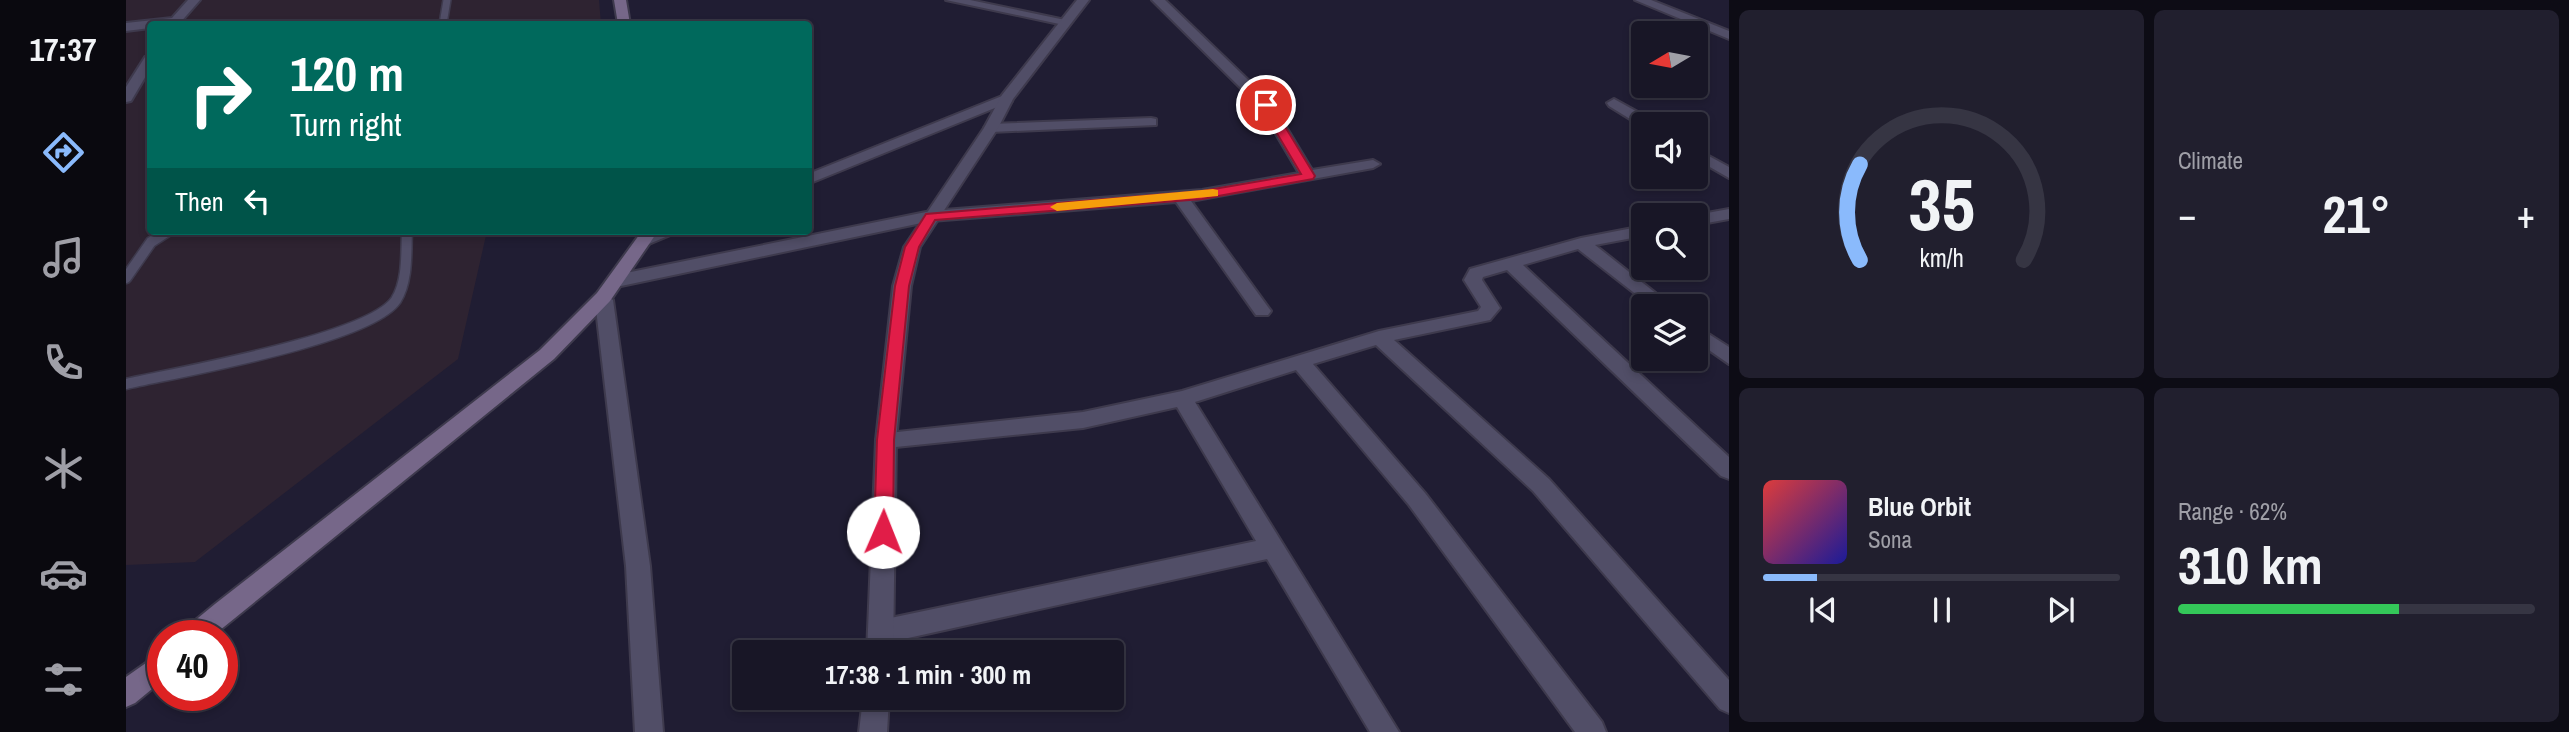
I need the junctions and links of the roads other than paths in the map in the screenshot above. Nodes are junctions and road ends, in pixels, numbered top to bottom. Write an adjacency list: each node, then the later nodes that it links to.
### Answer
1 (194, 0): 9 (street)
2 (447, 0): 10 (lane)
3 (620, 0): 11 (main road)
4 (953, 0): 12 (street)
5 (1158, 0): 30 (street)
6 (1641, 0): 13 (street)
7 (1078, 1): 12 (street)
8 (1719, 19): 14 (street)
9 (176, 21)
10 (444, 21)
11 (624, 21)
12 (1064, 21): 22 (street)
13 (1695, 21)
14 (1706, 21)
15 (147, 25): 17 (street)
16 (1708, 26): 18 (street)
17 (126, 27)
18 (1729, 35)
19 (147, 64): 20 (street)
20 (132, 82): 21 (street)
21 (126, 98)
22 (1007, 98): 26 (street); 31 (street)
23 (1614, 103): 24 (street)
24 (1631, 113)
25 (1152, 122): 26 (street)
26 (990, 128): 33 (street)
27 (1708, 160): 29 (street)
28 (1373, 164): 30 (street)
29 (1729, 173)
30 (1308, 176): 32 (street)
31 (812, 178)
32 (1181, 197): 33 (street); 44 (street)
33 (930, 216): 41 (street); 51 (street)
34 (1631, 233): 38 (street)
35 (162, 235): 40 (lane)
36 (407, 235): 49 (lane)
37 (647, 236): 41 (main road)
38 (1581, 243): 39 (street); 42 (street)
39 (1510, 263): 45 (street); 52 (street)
40 (126, 278)
41 (621, 280): 43 (main road)
42 (1647, 294)
43 (604, 300): 54 (main road); 61 (street)
44 (1262, 311)
45 (1379, 337): 48 (street); 59 (street)
46 (1708, 341): 47 (street)
47 (1729, 357)
48 (1300, 362): 50 (street); 64 (street)
49 (126, 384)
50 (1182, 398): 51 (street); 53 (street)
51 (886, 440): 55 (street)
52 (1729, 470)
53 (1274, 547): 56 (street); 63 (street)
54 (214, 620)
55 (880, 640)
56 (892, 640)
57 (147, 676): 58 (main road)
58 (126, 694)
59 (1729, 699)
60 (875, 710): 62 (street)
61 (649, 732)
62 (873, 732)
63 (1385, 732)
64 (1592, 732)

